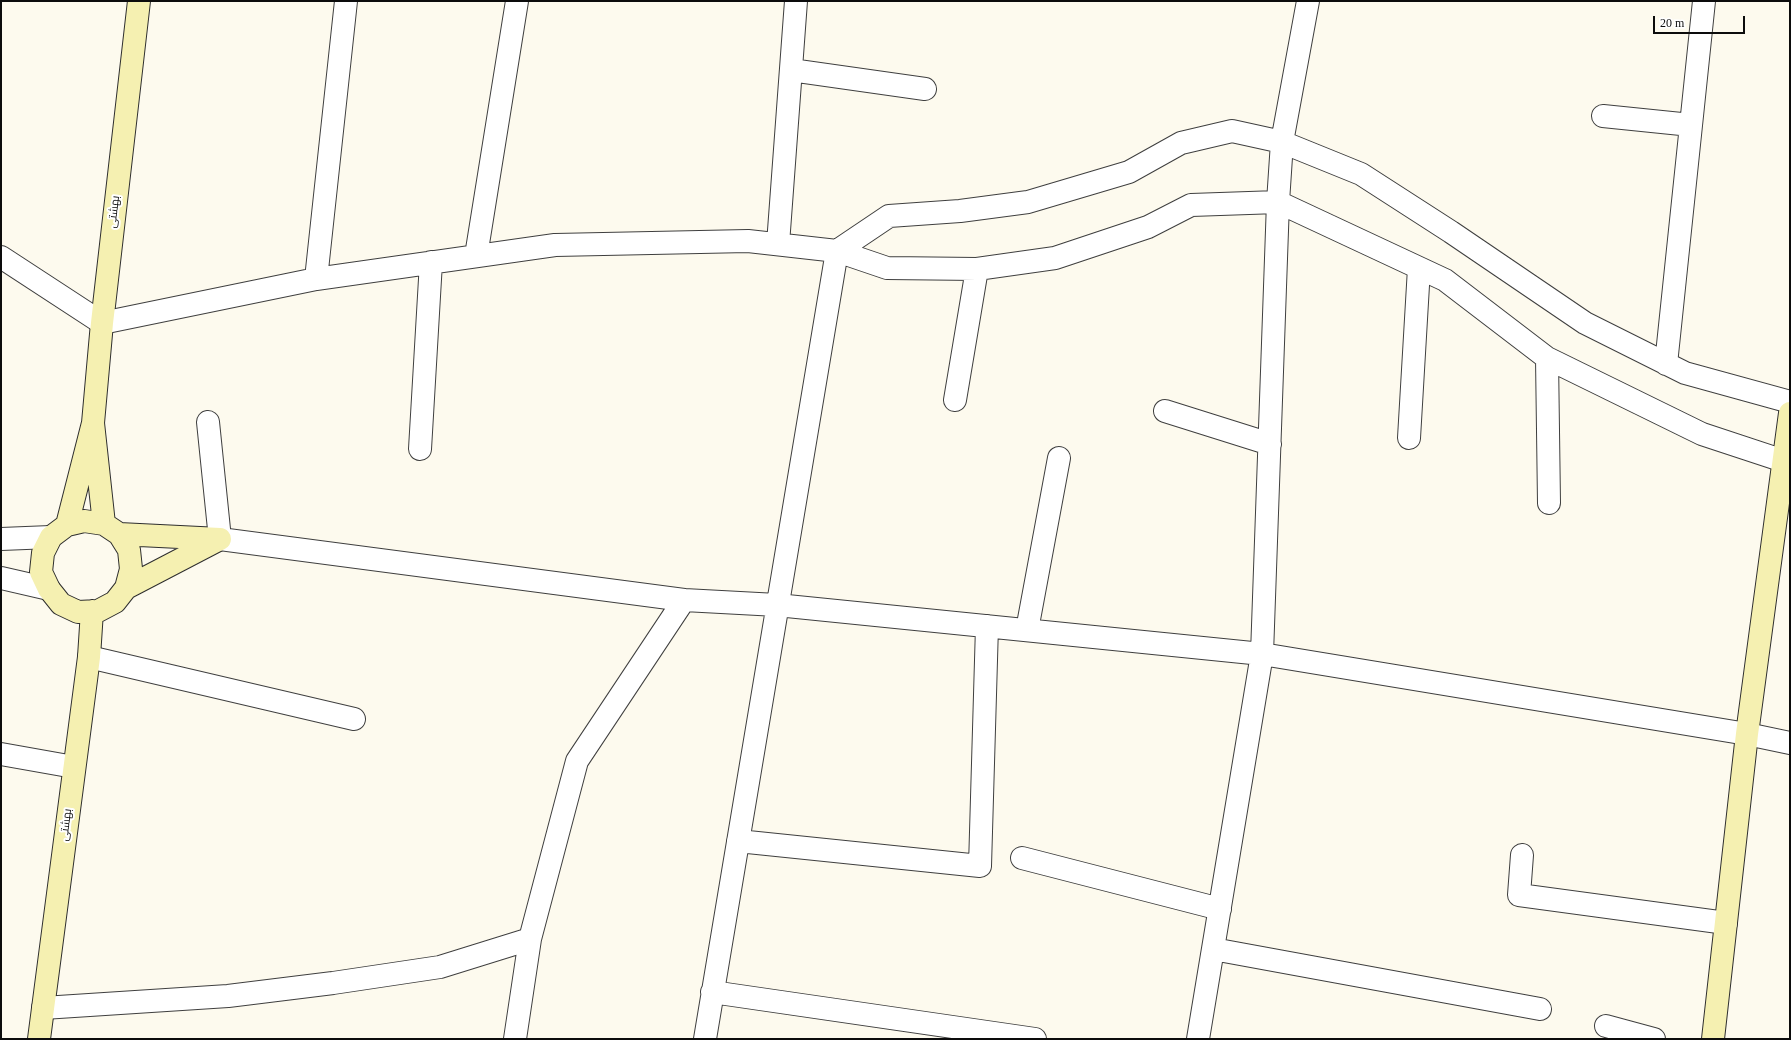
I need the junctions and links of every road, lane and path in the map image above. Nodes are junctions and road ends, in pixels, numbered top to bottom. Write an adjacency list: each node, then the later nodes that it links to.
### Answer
1 (140, 1): 21 (street, بهشتی)
2 (346, 1): 20 (street)
3 (517, 1): 15 (street)
4 (796, 1): 7 (street)
5 (1308, 1): 11 (street)
6 (1704, 1): 10 (street)
7 (791, 70): 8 (street); 13 (street)
8 (925, 89)
9 (1603, 116): 10 (street)
10 (1691, 125): 23 (street)
11 (1282, 142): 12 (street); 14 (street); 23 (street)
12 (1278, 202): 18 (street); 19 (street); 31 (street)
13 (778, 244): 14 (street); 15 (street)
14 (837, 252): 19 (street); 44 (street)
15 (476, 256): 17 (street)
16 (1, 257): 21 (street)
17 (431, 262): 20 (street); 32 (street)
18 (1419, 268): 22 (street); 30 (street)
19 (977, 269): 24 (street)
20 (316, 279): 21 (street)
21 (102, 323): 29 (street, بهشتی)
22 (1547, 358): 34 (street); 35 (street)
23 (1666, 364): 25 (street)
24 (955, 400)
25 (1790, 402)
26 (1165, 411): 31 (street)
27 (1790, 413): 34 (street)
28 (208, 422): 39 (street)
29 (93, 423): 36 (street); 37 (street)
30 (1409, 438)
31 (1270, 444): 48 (street)
32 (420, 448)
33 (1059, 458): 47 (street)
34 (1787, 462): 51 (street)
35 (1549, 503)
36 (111, 529): 37 (street); 39 (street); 41 (street)
37 (59, 531): 38 (street); 42 (street)
38 (1, 539)
39 (220, 539): 41 (street); 43 (street)
40 (1, 578): 42 (street)
41 (126, 588): 45 (street)
42 (49, 589): 45 (street)
43 (684, 600): 44 (street); 60 (street)
44 (778, 604): 46 (street); 55 (street)
45 (92, 611): 49 (street, بهشتی)
46 (987, 626): 47 (street); 55 (street)
47 (1027, 630): 48 (street)
48 (1262, 654): 51 (street); 58 (street)
49 (89, 657): 50 (street); 54 (street, بهشتی)
50 (354, 720)
51 (1747, 734): 52 (street); 59 (street)
52 (1790, 742)
53 (1, 754): 54 (street)
54 (74, 767): 63 (street, بهشتی)
55 (738, 840): 62 (street)
56 (1522, 855): 59 (street)
57 (1022, 858): 58 (street)
58 (1220, 909): 61 (street)
59 (1726, 924): 72 (street)
60 (530, 940): 63 (street); 67 (street)
61 (1213, 948): 64 (street); 70 (street)
62 (712, 992): 68 (street); 69 (street)
63 (43, 1008): 66 (street, بهشتی)
64 (1540, 1009)
65 (1606, 1026): 71 (street)
66 (39, 1039)
67 (515, 1039)
68 (705, 1039)
69 (1035, 1039)
70 (1198, 1039)
71 (1654, 1039)
72 (1713, 1039)

